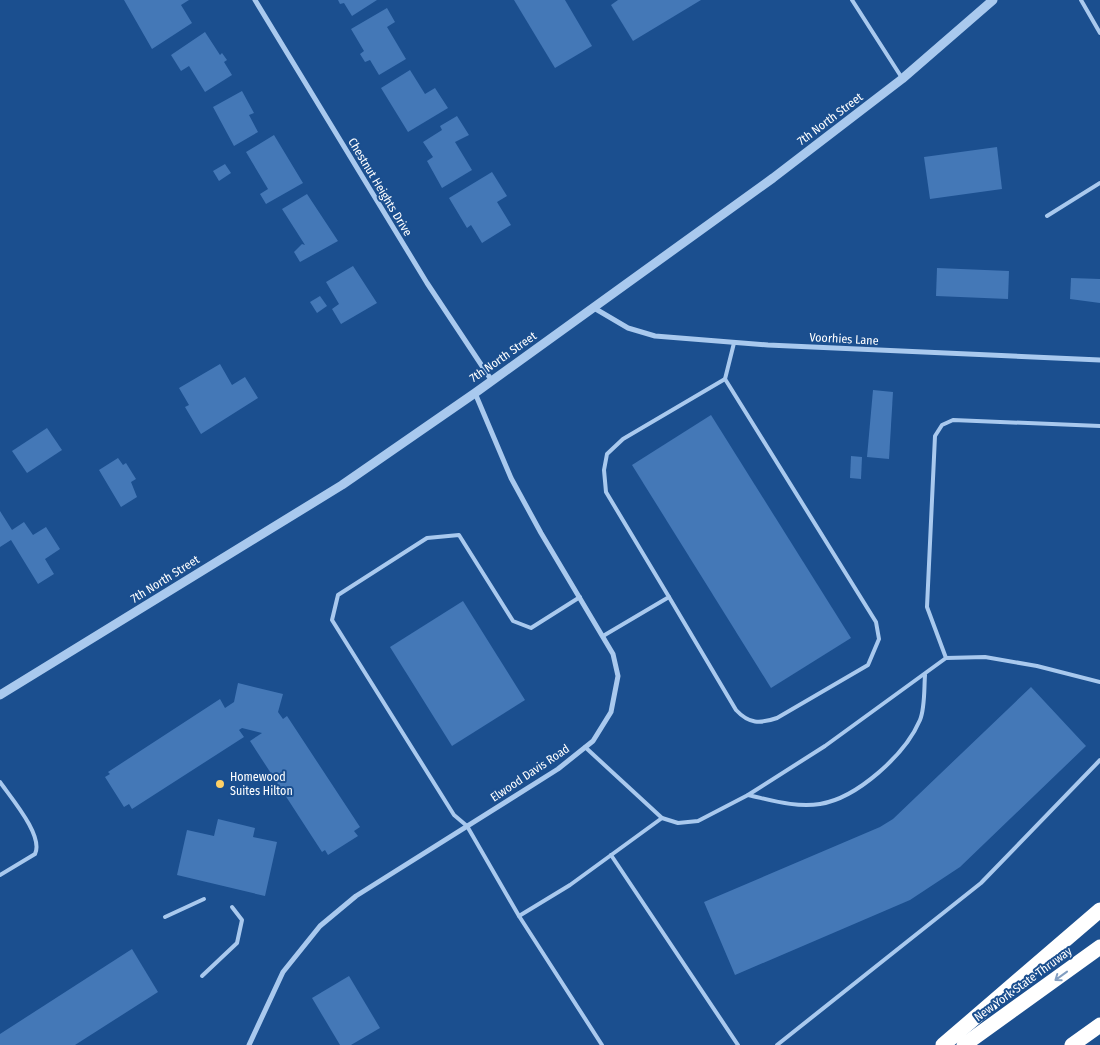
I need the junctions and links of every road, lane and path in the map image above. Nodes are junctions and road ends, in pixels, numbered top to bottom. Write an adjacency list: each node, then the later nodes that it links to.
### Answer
1 (255, 0): 13 (street, Chestnut Heights Drive)
2 (852, 0): 6 (lane)
3 (993, 0): 6 (street, 7th North Street)
4 (1082, 0): 5 (lane)
5 (1100, 33)
6 (902, 79): 9 (street, 7th North Street)
7 (1100, 183): 8 (lane)
8 (1046, 216)
9 (594, 308): 10 (street, Voorhies Lane); 13 (street, 7th North Street)
10 (734, 343): 11 (street, Voorhies Lane); 12 (lane)
11 (1100, 360)
12 (725, 379): 17 (lane); 17 (lane)
13 (492, 381): 14 (street, 7th North Street)
14 (475, 393): 16 (street, Elwood Davis Road); 22 (street, 7th North Street)
15 (1100, 426): 19 (lane)
16 (580, 597): 18 (street, Elwood Davis Road); 28 (lane)
17 (669, 597): 18 (lane)
18 (603, 636): 23 (street, Elwood Davis Road)
19 (946, 658): 20 (lane); 21 (lane)
20 (926, 674): 26 (lane); 26 (lane)
21 (1100, 682)
22 (0, 696)
23 (585, 748): 27 (lane); 28 (street, Elwood Davis Road)
24 (1100, 760): 42 (lane)
25 (0, 782): 30 (lane)
26 (748, 795): 27 (lane)
27 (662, 818): 29 (lane)
28 (467, 826): 34 (lane); 39 (street, Elwood Davis Road)
29 (611, 855): 34 (lane); 41 (lane)
30 (0, 875)
31 (204, 899): 35 (lane)
32 (232, 907): 37 (lane)
33 (1100, 910): 43 (highway)
34 (519, 916): 40 (lane)
35 (165, 917)
36 (1100, 947): 44 (highway, New York State Thruway, one-way to 44)
37 (202, 976)
38 (1100, 1024): 45 (highway)
39 (250, 1045)
40 (602, 1045)
41 (738, 1045)
42 (777, 1045)
43 (944, 1045)
44 (964, 1045)
45 (1072, 1045)

